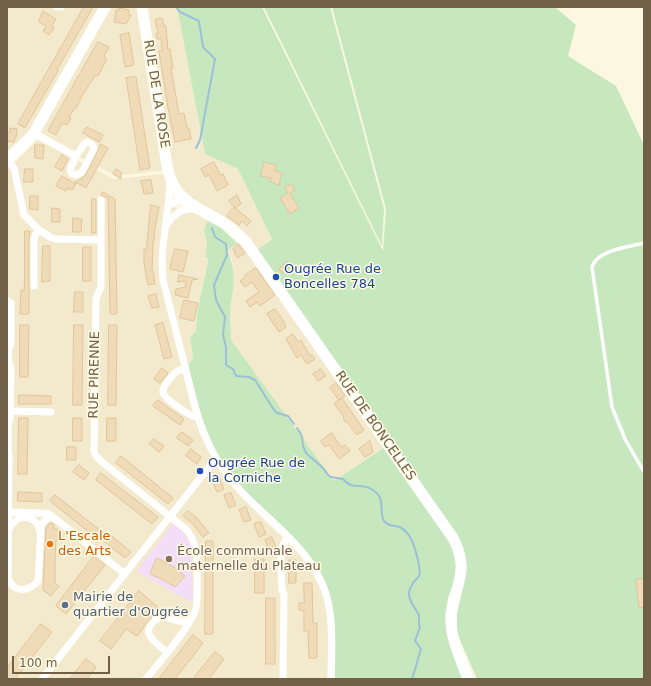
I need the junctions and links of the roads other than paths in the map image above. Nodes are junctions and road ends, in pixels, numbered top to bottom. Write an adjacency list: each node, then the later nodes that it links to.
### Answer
1 (57, 7): 2 (street)
2 (61, 7)
3 (105, 7): 5 (main road)
4 (142, 7): 8 (main road, RUE DE LA ROSE)
5 (34, 133): 6 (street); 7 (main road)
6 (76, 156)
7 (7, 160): 15 (street)
8 (171, 181): 10 (main road, RUE DE LA ROSE); 11 (street, RUE DE LA ROSE)
9 (101, 200): 16 (street, RUE PIRENNE)
10 (185, 200): 11 (street); 12 (main road, RUE DE LA ROSE); 13 (street)
11 (168, 206): 14 (street, RUE DE LA ROSE)
12 (198, 209): 13 (street); 42 (main road, RUE DE BONCELLES)
13 (180, 211): 14 (street)
14 (166, 226): 21 (street, RUE DE LA ROSE)
15 (38, 229): 16 (street); 18 (street)
16 (102, 240): 30 (street, RUE PIRENNE)
17 (644, 243): 27 (lane)
18 (34, 286)
19 (7, 300): 20 (street)
20 (8, 356): 22 (street)
21 (185, 368): 24 (street, RUE DE LA ROSE); 24 (street)
22 (10, 411): 23 (street); 25 (street)
23 (51, 412)
24 (198, 418): 26 (street, RUE DE LA ROSE)
25 (7, 430): 28 (street)
26 (216, 458): 30 (street); 33 (street, RUE DE LA ROSE)
27 (644, 472)
28 (8, 512): 29 (street); 31 (street)
29 (52, 516): 32 (street); 34 (street)
30 (170, 516): 34 (street); 36 (street)
31 (9, 530): 32 (street); 35 (street)
32 (40, 531): 35 (street)
33 (288, 537): 40 (street); 41 (street, RUE DE LA ROSE)
34 (125, 574): 38 (street)
35 (8, 581)
36 (189, 622): 37 (street); 37 (street)
37 (167, 652): 39 (street)
38 (42, 679)
39 (146, 679)
40 (283, 679)
41 (331, 679)
42 (468, 679)

